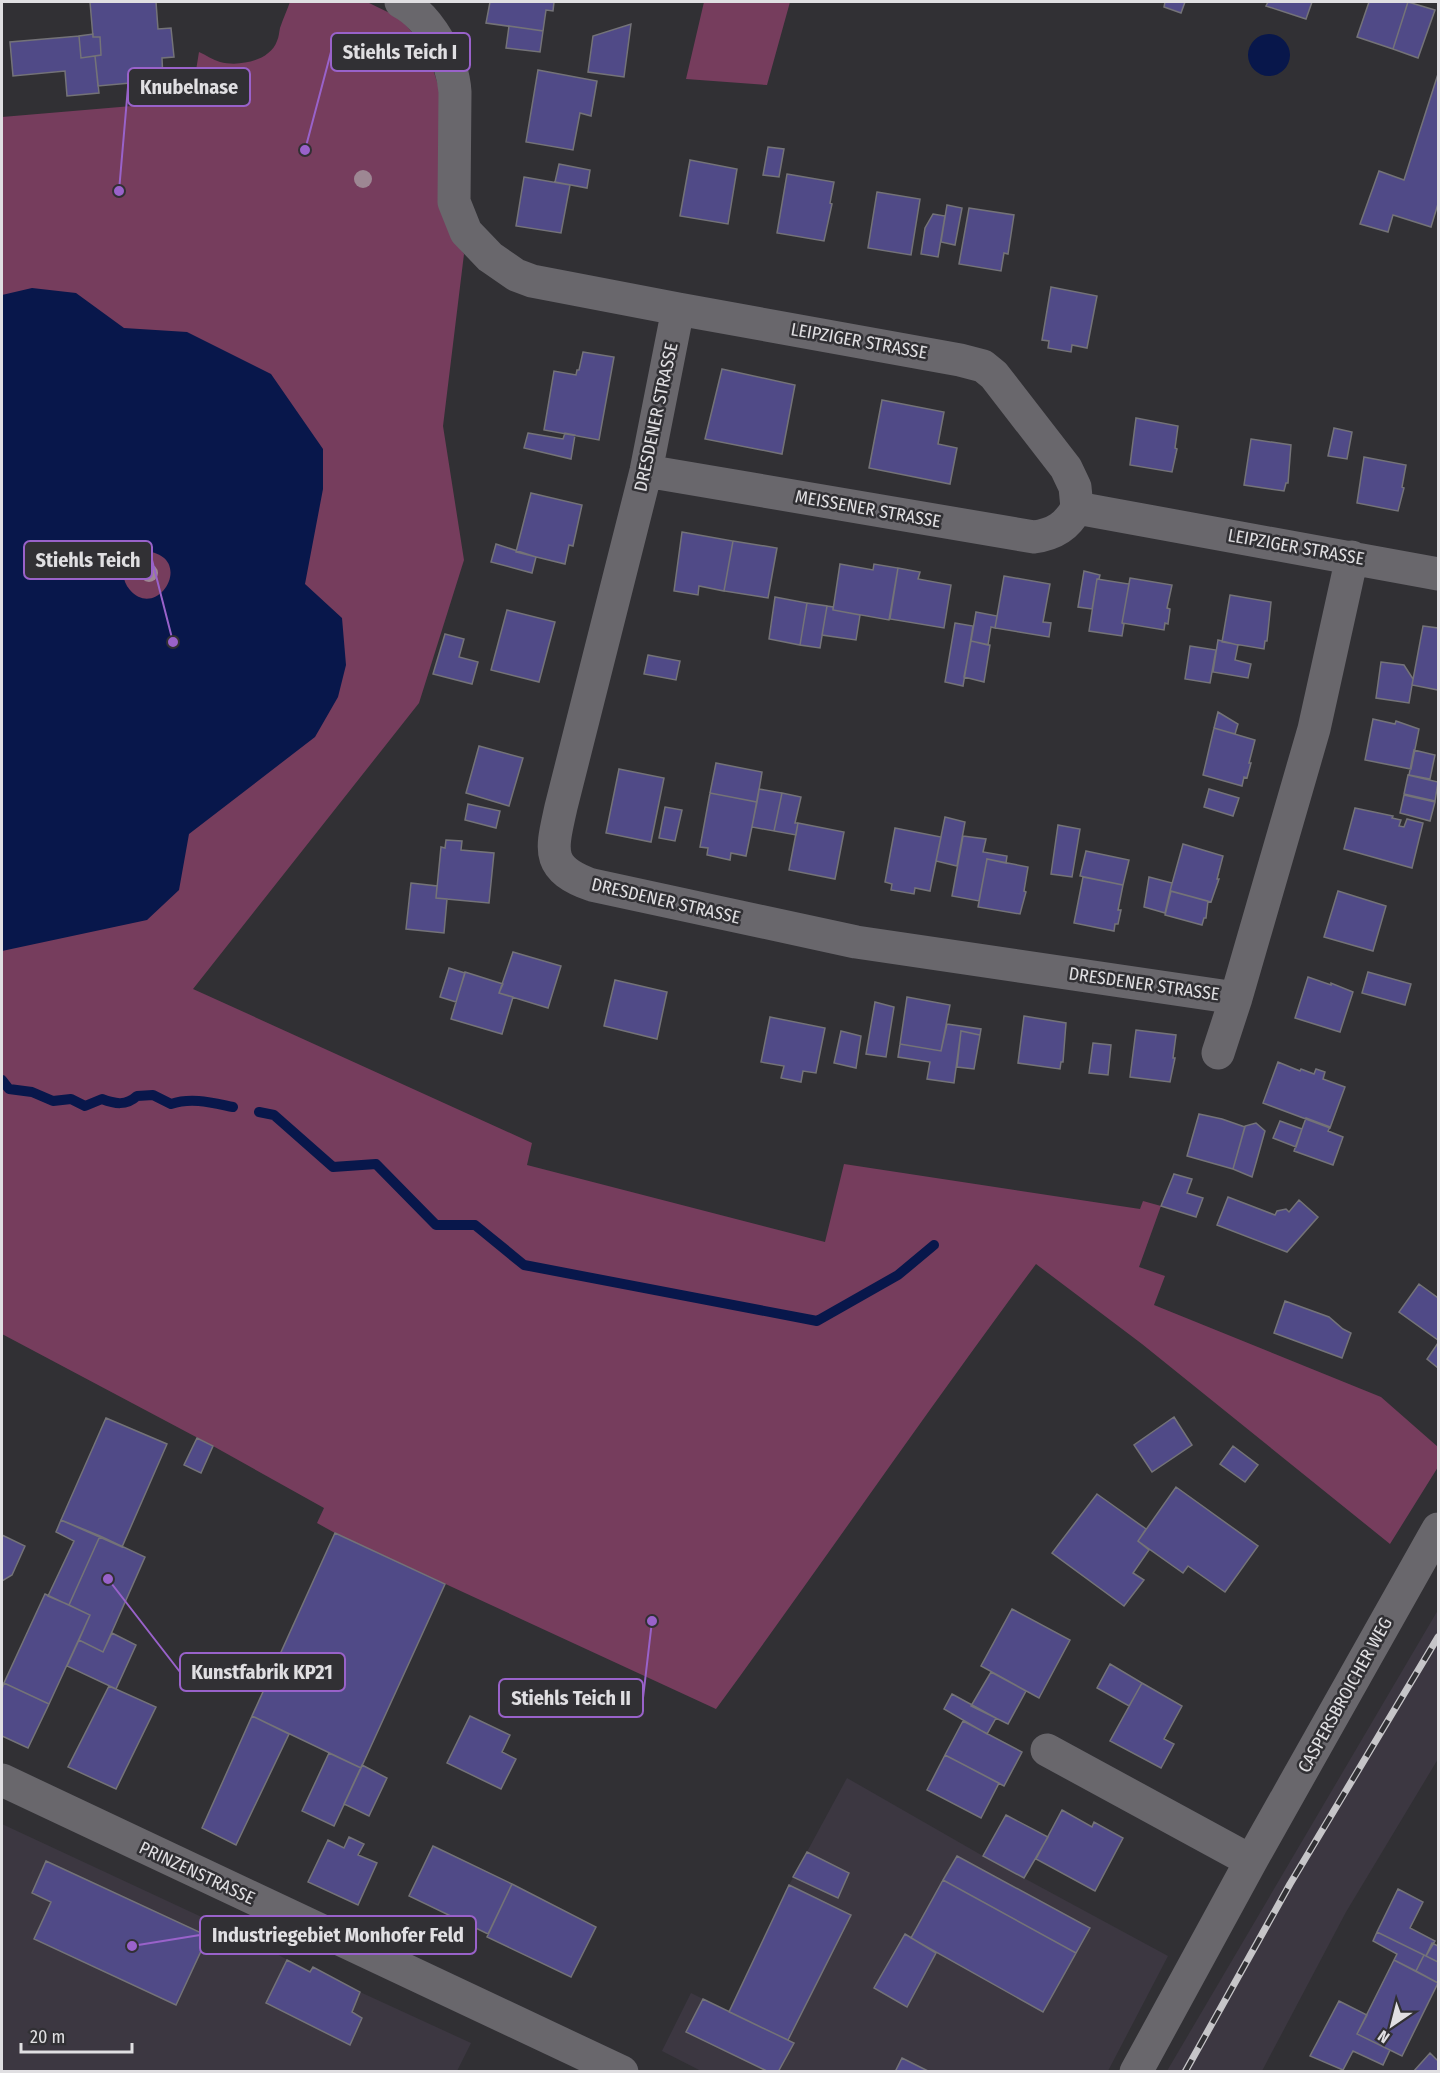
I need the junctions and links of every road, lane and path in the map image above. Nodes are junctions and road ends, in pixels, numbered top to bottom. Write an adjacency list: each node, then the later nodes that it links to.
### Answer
1 (401, 2): 2 (street, LEIPZIGER STRASSE)
2 (678, 309): 3 (street, DRESDENER STRASSE); 4 (street, LEIPZIGER STRASSE)
3 (646, 471): 4 (street, MEISSENER STRASSE); 7 (street, DRESDENER STRASSE)
4 (1077, 508): 5 (street, LEIPZIGER STRASSE)
5 (1352, 558): 6 (street, LEIPZIGER STRASSE); 7 (street, DRESDENER STRASSE)
6 (1438, 574)
7 (1236, 998): 8 (street, DRESDENER STRASSE)
8 (1218, 1053)
9 (1438, 1528): 12 (street, CASPERSBROICHER WEG)
10 (1047, 1750): 12 (street)
11 (2, 1780): 13 (street, PRINZENSTRASSE)
12 (1251, 1861): 14 (street, CASPERSBROICHER WEG)
13 (622, 2072)
14 (1136, 2072)

